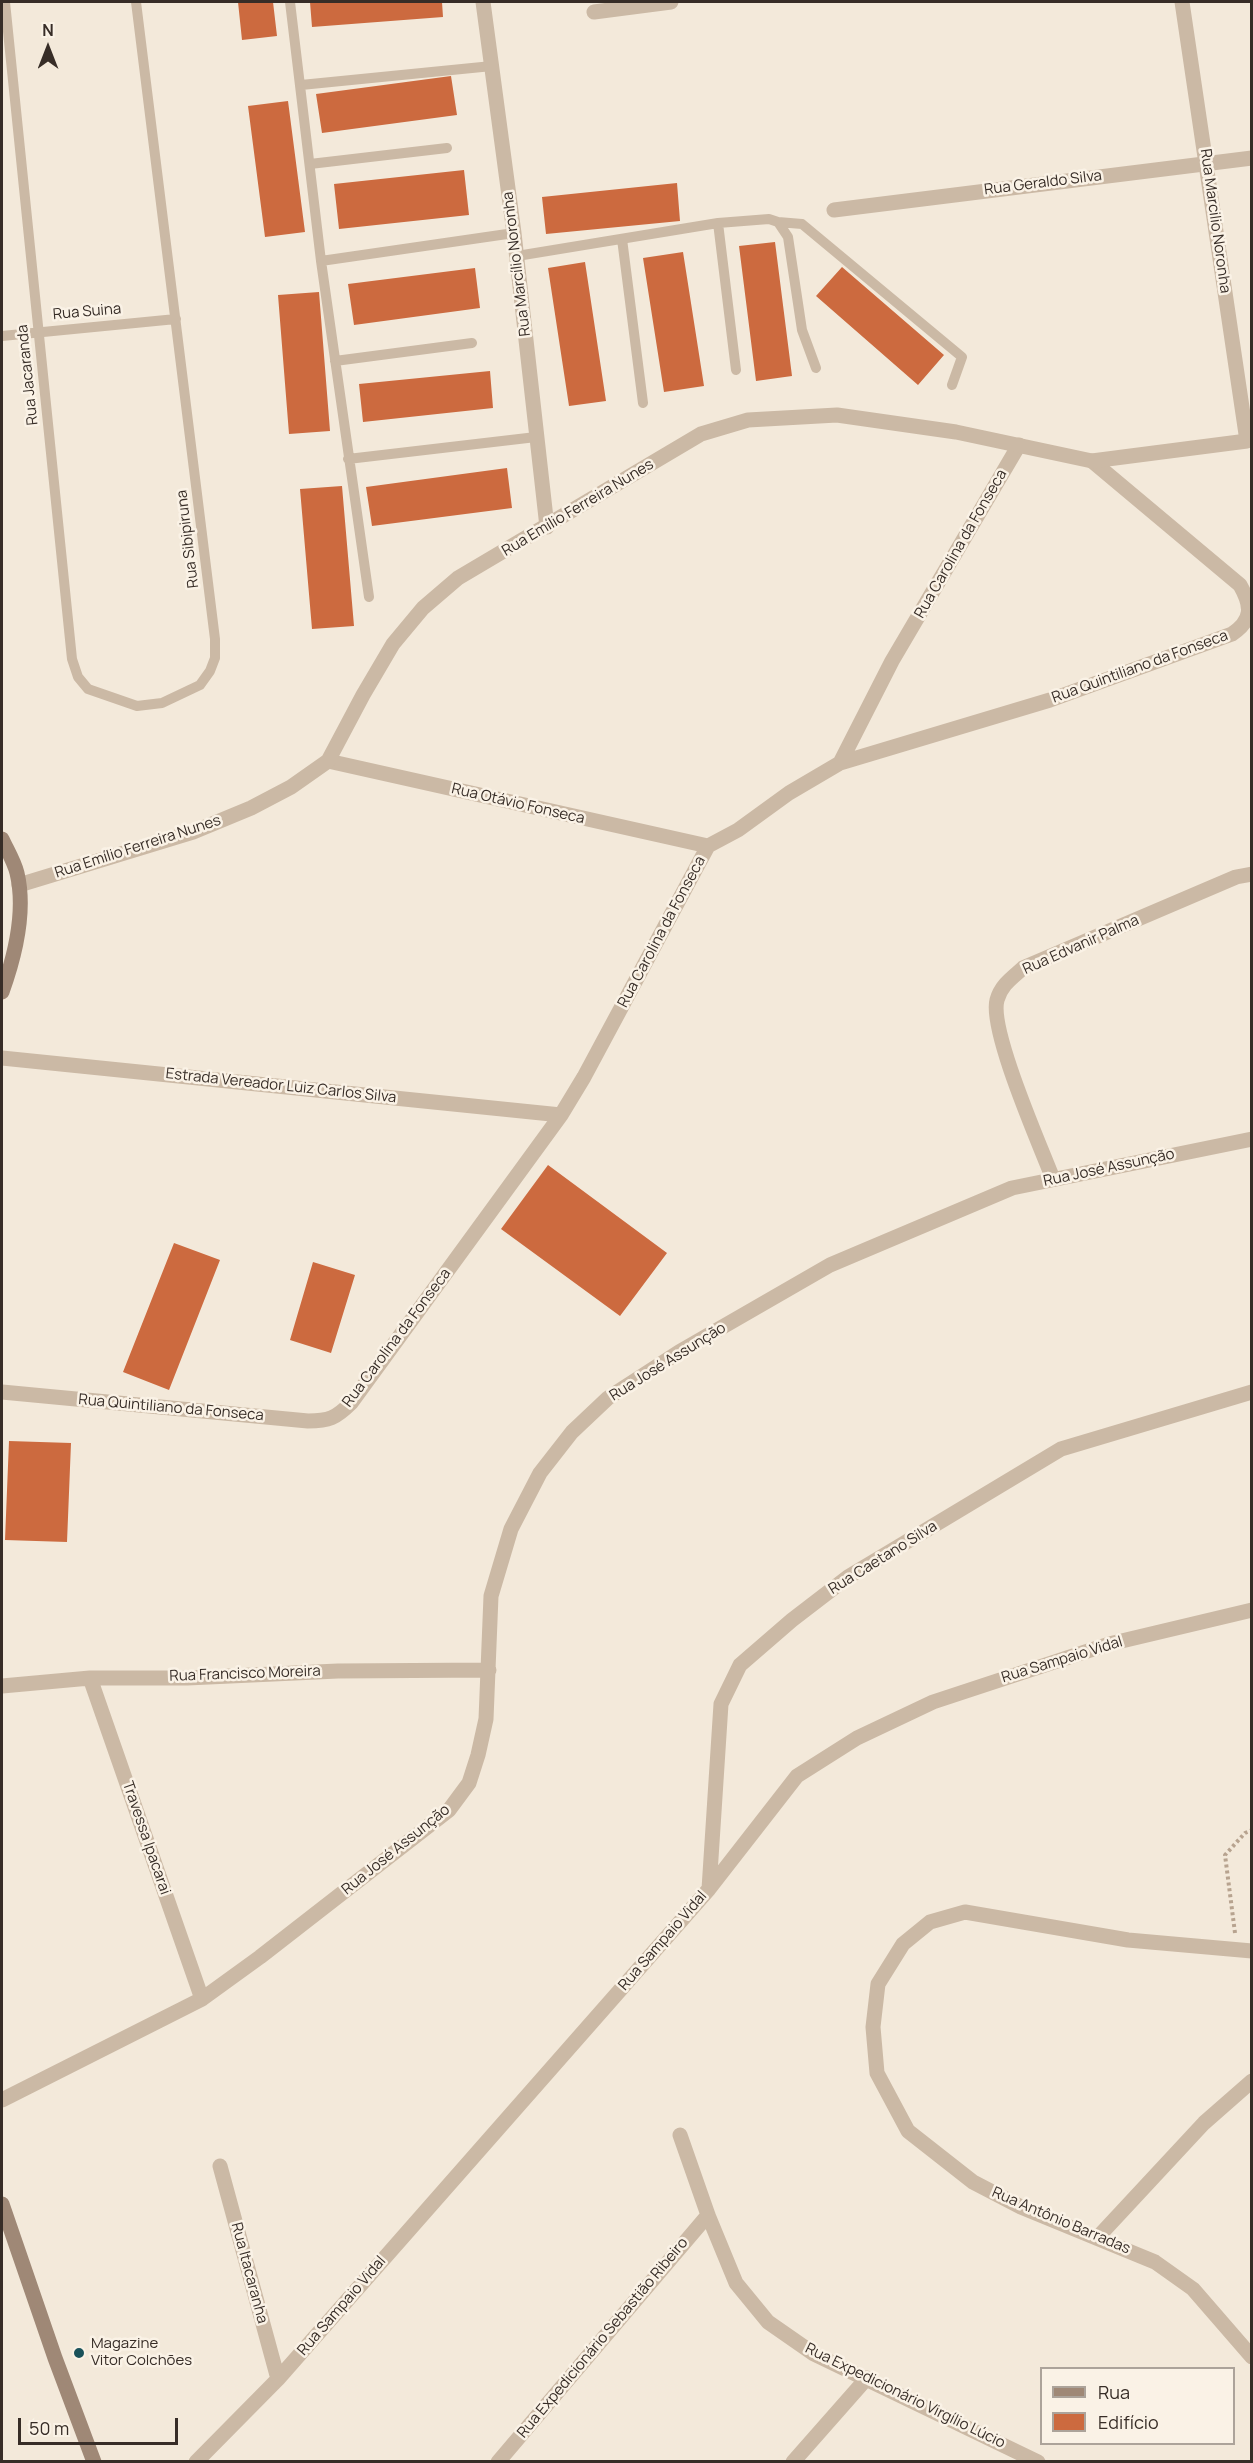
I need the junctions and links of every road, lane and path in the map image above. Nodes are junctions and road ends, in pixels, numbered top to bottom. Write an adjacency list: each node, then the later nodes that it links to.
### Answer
1 (5, 2): 22 (lane, Rua Jacaranda)
2 (136, 2): 21 (lane)
3 (290, 2): 9 (lane)
4 (483, 2): 8 (street, Rua Marcílio Noronha)
5 (671, 2): 7 (street)
6 (1182, 2): 12 (street, Rua Marcilio Noronha)
7 (594, 12)
8 (492, 66): 9 (lane); 17 (street, Rua Marcílio Noronha)
9 (301, 85): 13 (lane)
10 (447, 148): 13 (lane)
11 (1251, 158): 12 (street, Rua Geraldo Silva)
12 (1207, 163): 14 (street, Rua Geraldo Silva); 31 (street, Rua Marcilio Noronha)
13 (310, 164): 20 (lane)
14 (834, 210)
15 (778, 222): 16 (lane); 26 (lane); 28 (lane)
16 (718, 224): 18 (lane); 27 (lane)
17 (514, 233): 19 (street, Rua Marcílio Noronha); 20 (lane)
18 (622, 239): 19 (lane); 29 (lane)
19 (517, 256): 30 (street, Rua Marcílio Noronha)
20 (321, 261): 25 (lane)
21 (176, 319): 22 (lane, Rua Suina); 37 (lane, Rua Sibipiruna)
22 (39, 332): 23 (lane, Rua Suina); 37 (lane, Rua Jacaranda)
23 (2, 336)
24 (472, 343): 25 (lane)
25 (335, 362): 33 (lane)
26 (816, 368)
27 (736, 370)
28 (952, 384)
29 (643, 403)
30 (536, 437): 33 (lane); 35 (street, Rua Marcílio Noronha)
31 (1249, 440): 34 (street, Rua Emílio Ferreira Nunes)
32 (1019, 445): 34 (street, Rua Emílio Ferreira Nunes); 35 (street, Rua Emílio Ferreira Nunes); 39 (street, Rua Carolina da Fonseca)
33 (348, 459): 36 (lane)
34 (1092, 461): 39 (street, Rua Quintiliano da Fonseca)
35 (547, 527): 38 (street, Rua Emílio Ferreira Nunes)
36 (369, 597)
37 (137, 706)
38 (328, 761): 41 (street, Rua Otávio Fonseca); 43 (street, Rua Emílio Ferreira Nunes)
39 (840, 763): 41 (street, Rua Carolina da Fonseca)
40 (2, 839): 43 (main road)
41 (708, 846): 46 (street, Rua Carolina da Fonseca)
42 (1251, 874): 48 (street, Rua Edvanir Palma)
43 (19, 885): 44 (main road)
44 (2, 992)
45 (2, 1058): 46 (street, Estrada Vereador Luiz Carlos Silva)
46 (561, 1115): 51 (street, Rua Carolina da Fonseca)
47 (1251, 1139): 48 (street, Rua José Assunção)
48 (1053, 1179): 53 (street, Rua José Assunção)
49 (2, 1392): 51 (street, Rua Quintiliano da Fonseca)
50 (1251, 1392): 57 (street, Rua Caetano Silva)
51 (339, 1415)
52 (1251, 1610): 57 (street, Rua Sampaio Vidal)
53 (489, 1670): 54 (street, Rua Francisco Moreira); 59 (street, Rua José Assunção)
54 (90, 1678): 55 (street, Rua Francisco Moreira); 59 (street, Travessa Ipacarai)
55 (2, 1686)
56 (1251, 1830): 58 (path)
57 (709, 1889): 69 (street, Rua Sampaio Vidal)
58 (1245, 1952): 66 (street, Rua Antônio Barradas)
59 (202, 1999): 61 (street, Rua José Assunção)
60 (1251, 2080): 66 (street)
61 (2, 2100)
62 (681, 2135): 65 (street, Rua Expedicionário Virgílio Lúcio)
63 (220, 2166): 69 (street, Rua Itacaranha)
64 (2, 2204): 70 (main road)
65 (708, 2215): 68 (street, Rua Expedicionário Virgílio Lúcio); 72 (street, Rua Expedicionário Sebastião Ribeiro)
66 (1098, 2237): 67 (street, Rua Antônio Barradas)
67 (1251, 2356)
68 (867, 2378): 73 (street); 74 (street, Rua Expedicionário Virgílio Lúcio)
69 (278, 2379): 71 (street, Rua Sampaio Vidal)
70 (94, 2462)
71 (196, 2462)
72 (498, 2462)
73 (793, 2462)
74 (1038, 2462)

